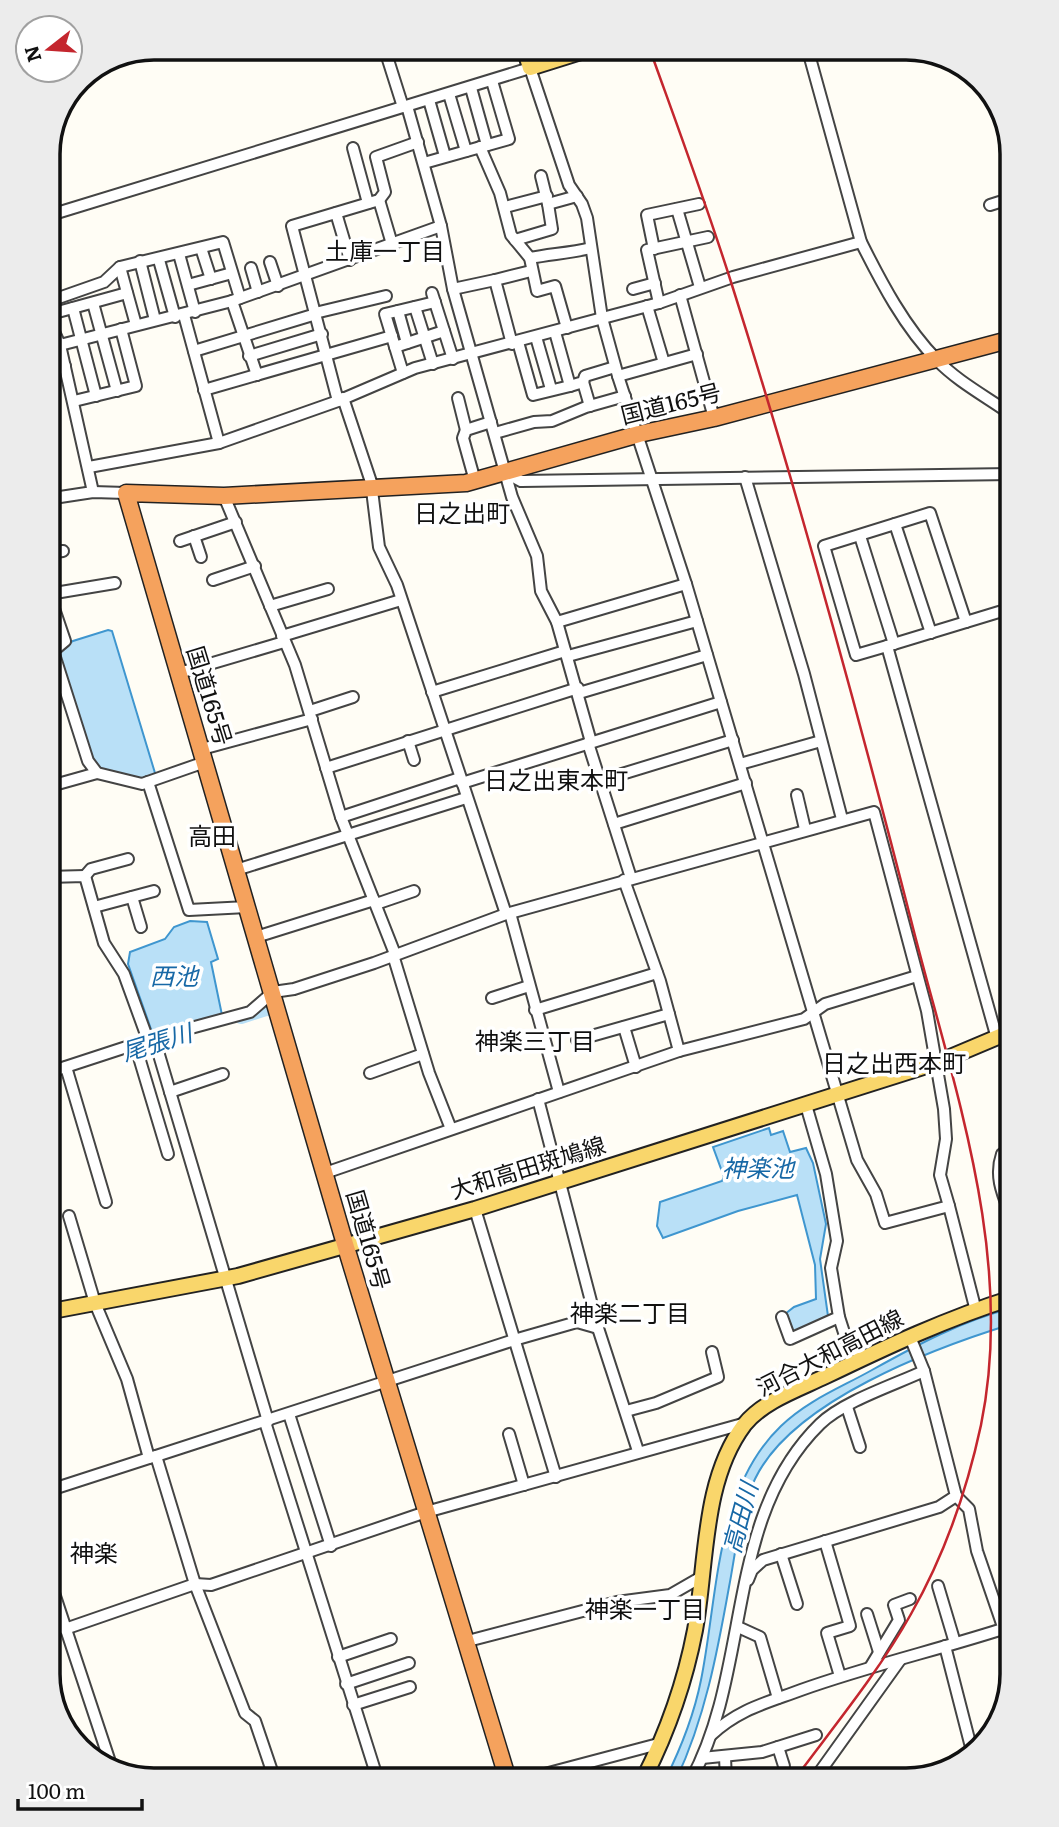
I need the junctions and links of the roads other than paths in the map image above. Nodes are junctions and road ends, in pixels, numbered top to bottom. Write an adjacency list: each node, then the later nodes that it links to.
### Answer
1 (389, 60): 10 (street)
2 (528, 60): 5 (main road)
3 (556, 60): 5 (main road)
4 (811, 60): 32 (street)
5 (530, 68): 6 (street); 18 (street)
6 (492, 81): 7 (street); 12 (street)
7 (471, 88): 8 (street); 12 (street)
8 (449, 94): 9 (street); 14 (street)
9 (429, 100): 10 (street); 15 (street)
10 (405, 107): 11 (street); 26 (street)
11 (418, 142): 16 (street); 20 (street)
12 (484, 146): 14 (street); 24 (street)
13 (353, 148): 20 (street)
14 (466, 151): 15 (street)
15 (446, 156): 16 (street)
16 (424, 163): 28 (street)
17 (541, 176): 19 (street)
18 (577, 196): 19 (street); 35 (street)
19 (547, 200): 24 (street); 30 (street)
20 (373, 201): 27 (street); 33 (street)
21 (1000, 202): 23 (street)
22 (699, 204): 25 (street)
23 (990, 205)
24 (505, 207): 30 (street)
25 (677, 209): 31 (street); 36 (street)
26 (60, 212)
27 (336, 213): 40 (street); 47 (street)
28 (441, 226): 33 (street); 54 (street)
29 (708, 237): 31 (street)
30 (515, 240): 38 (street)
31 (685, 242): 36 (street); 53 (street)
32 (861, 242): 53 (street); 96 (street)
33 (392, 244): 40 (street)
34 (201, 248): 37 (street); 46 (street); 48 (street)
35 (591, 248): 38 (street); 71 (street)
36 (654, 249): 50 (street)
37 (179, 254): 39 (street); 51 (street)
38 (530, 258): 45 (street)
39 (159, 260): 41 (street); 69 (street)
40 (350, 260): 47 (street)
41 (140, 261): 43 (street); 72 (street)
42 (270, 262): 52 (street)
43 (120, 267): 57 (street); 60 (street)
44 (251, 268): 56 (street)
45 (531, 271): 49 (street); 74 (street)
46 (232, 273): 48 (street); 61 (street)
47 (304, 277): 52 (street); 70 (street)
48 (211, 279): 51 (street)
49 (495, 281): 54 (street); 87 (street)
50 (655, 283): 55 (street); 63 (street)
51 (188, 285): 69 (street)
52 (278, 286): 56 (street)
53 (700, 287): 58 (street)
54 (453, 289): 93 (street)
55 (632, 289)
56 (258, 292): 61 (street)
57 (127, 293): 62 (street); 73 (street)
58 (680, 295): 63 (street); 91 (street)
59 (386, 296): 70 (street)
60 (60, 297)
61 (236, 300): 69 (street); 80 (street)
62 (93, 303): 66 (street); 78 (street)
63 (659, 303): 64 (street)
64 (647, 306): 71 (street); 98 (street)
65 (415, 307): 67 (street); 76 (street); 82 (street)
66 (73, 308): 68 (street); 84 (street)
67 (398, 311): 85 (street); 86 (street)
68 (60, 313)
69 (185, 314): 72 (street); 89 (street)
70 (315, 314): 79 (street); 80 (street)
71 (602, 318): 74 (street); 101 (street)
72 (155, 320): 73 (street)
73 (136, 325): 75 (street)
74 (567, 328): 77 (street)
75 (121, 329): 78 (street); 108 (street)
76 (444, 331): 82 (street); 95 (street)
77 (555, 332): 81 (street); 105 (street)
78 (101, 334): 84 (street); 108 (street)
79 (322, 334): 92 (street); 94 (street)
80 (243, 336): 89 (street); 94 (street)
81 (536, 337): 87 (street); 106 (street)
82 (425, 338): 86 (street); 97 (street)
83 (60, 339): 84 (street)
84 (82, 339): 109 (street)
85 (394, 342): 86 (street); 92 (street); 102 (street)
86 (407, 343)
87 (515, 343): 93 (street); 106 (street)
88 (1000, 343): 96 (highway, 国道165号)
89 (194, 351): 107 (street)
90 (60, 352): 99 (street)
91 (697, 354): 98 (street); 116 (street)
92 (328, 355): 103 (street); 112 (street)
93 (474, 355): 95 (street); 117 (street)
94 (249, 356): 103 (street)
95 (453, 359): 97 (street)
96 (938, 361): 115 (street); 116 (highway, 国道165号)
97 (433, 363): 102 (street)
98 (664, 363): 101 (street)
99 (65, 366): 100 (street); 113 (street)
100 (60, 367)
101 (617, 371): 104 (street); 110 (street)
102 (403, 373): 112 (street)
103 (257, 375): 107 (street)
104 (583, 382): 105 (street); 114 (street)
105 (570, 386): 106 (street)
106 (551, 389)
107 (204, 390): 120 (street)
108 (117, 391): 109 (street)
109 (96, 396): 113 (street)
110 (625, 396): 114 (street); 119 (street)
111 (458, 398): 118 (street)
112 (340, 399): 120 (street); 127 (street)
113 (74, 401): 121 (street)
114 (590, 406): 117 (street)
115 (1000, 406)
116 (714, 418): 119 (highway, 国道165号)
117 (493, 428): 118 (street); 122 (street)
118 (466, 430): 126 (street)
119 (639, 433): 122 (highway, 国道165号); 125 (street)
120 (219, 443): 121 (street)
121 (89, 467): 128 (street)
122 (508, 474): 125 (street); 126 (highway, 国道165号); 150 (street)
123 (1000, 474): 124 (street)
124 (745, 477): 125 (street); 169 (street)
125 (653, 478): 143 (street)
126 (475, 481): 127 (highway, 国道165号)
127 (372, 489): 130 (highway, 国道165号); 146 (street)
128 (93, 492): 129 (street); 131 (street)
129 (126, 493): 130 (highway, 国道165号); 159 (highway, 国道165号)
130 (224, 496): 132 (street)
131 (60, 497)
132 (236, 522): 134 (street); 140 (street)
133 (895, 524): 135 (street); 151 (street); 153 (street)
134 (194, 536): 136 (street); 139 (street)
135 (860, 536): 156 (street); 156 (street)
136 (180, 541)
137 (60, 551): 138 (street)
138 (63, 551)
139 (201, 557)
140 (255, 566): 141 (street); 147 (street)
141 (213, 580)
142 (116, 583): 145 (street)
143 (686, 584): 149 (street); 150 (street)
144 (328, 589): 147 (street)
145 (60, 590)
146 (401, 600): 154 (street); 162 (street)
147 (270, 606): 154 (street)
148 (1000, 612): 151 (street)
149 (697, 621): 157 (street); 158 (street)
150 (557, 622): 157 (street)
151 (967, 622): 153 (street)
152 (60, 626): 155 (street)
153 (931, 633): 156 (street)
154 (283, 639): 159 (street); 165 (street)
155 (60, 643)
156 (890, 645): 214 (street)
157 (566, 654): 161 (street); 162 (street)
158 (707, 655): 161 (street); 164 (street)
159 (178, 673): 171 (highway, 国道165号)
160 (60, 678): 175 (street)
161 (578, 691): 166 (street); 170 (street)
162 (432, 692): 166 (street)
163 (354, 697): 165 (street)
164 (721, 702): 167 (street); 170 (street)
165 (311, 715): 171 (street); 174 (street)
166 (445, 729): 168 (street); 176 (street)
167 (733, 740): 173 (street); 177 (street)
168 (408, 741): 172 (street); 174 (street)
169 (821, 741): 173 (street); 184 (street)
170 (590, 742): 176 (street); 177 (street)
171 (204, 755): 178 (street); 190 (highway, 国道165号)
172 (414, 760)
173 (740, 764): 179 (street)
174 (326, 768): 183 (street)
175 (97, 774): 178 (street); 180 (street)
176 (461, 781): 182 (street); 183 (street)
177 (599, 781): 185 (street)
178 (148, 782): 199 (street)
179 (746, 783): 185 (street); 188 (street)
180 (60, 784)
181 (797, 795): 186 (street)
182 (466, 798): 187 (street); 200 (street)
183 (341, 817): 187 (street)
184 (842, 819): 186 (street); 205 (street)
185 (614, 824): 193 (street)
186 (805, 829): 188 (street)
187 (348, 836): 190 (street); 197 (street)
188 (764, 841): 193 (street); 210 (street)
189 (128, 859): 191 (street)
190 (236, 870): 199 (highway, 国道165号)
191 (85, 876): 192 (street); 198 (street)
192 (60, 877)
193 (627, 879): 200 (street); 204 (street)
194 (154, 891): 196 (street)
195 (414, 891): 197 (street)
196 (132, 897): 198 (street); 201 (street)
197 (375, 902): 202 (street); 203 (street)
198 (94, 907): 216 (street)
199 (247, 907): 202 (highway, 国道165号)
200 (508, 913): 203 (street); 206 (street)
201 (141, 927)
202 (256, 937): 207 (highway, 国道165号)
203 (394, 955): 207 (street); 219 (street)
204 (657, 973): 209 (street); 211 (street)
205 (917, 976): 210 (street); 220 (street)
206 (528, 986): 208 (street); 209 (street)
207 (273, 992): 216 (street); 234 (highway, 国道165号)
208 (492, 998)
209 (536, 1010): 227 (street)
210 (814, 1010): 218 (street); 228 (street)
211 (669, 1014): 212 (street); 218 (street)
212 (624, 1027): 215 (street); 221 (street)
213 (1000, 1034): 214 (main road, 大和高田斑鳩線)
214 (996, 1035): 220 (main road, 大和高田斑鳩線)
215 (577, 1040)
216 (153, 1041): 217 (street); 226 (street)
217 (136, 1047): 222 (street); 232 (street)
218 (679, 1051): 221 (street)
219 (423, 1054): 224 (street); 231 (street)
220 (936, 1063): 228 (main road, 大和高田斑鳩線); 238 (street)
221 (636, 1067): 227 (street)
222 (66, 1069): 223 (street); 237 (street)
223 (60, 1070)
224 (370, 1073)
225 (223, 1074): 226 (street)
226 (170, 1092): 242 (street)
227 (559, 1093): 229 (street)
228 (838, 1093): 230 (main road, 大和高田斑鳩線); 238 (street)
229 (538, 1099): 231 (street); 235 (street)
230 (806, 1105): 235 (main road, 大和高田斑鳩線); 248 (street)
231 (451, 1129): 234 (street)
232 (168, 1154)
233 (1000, 1160): 236 (street)
234 (325, 1172): 241 (highway, 国道165号)
235 (561, 1184): 239 (main road, 大和高田斑鳩線); 249 (street)
236 (1000, 1188)
237 (106, 1202)
238 (949, 1206): 246 (street)
239 (475, 1209): 241 (main road, 大和高田斑鳩線); 251 (street)
240 (69, 1216): 244 (street)
241 (345, 1244): 242 (main road, 大和高田斑鳩線); 255 (highway, 国道165号)
242 (223, 1279): 244 (main road, 大和高田斑鳩線); 259 (street)
243 (1000, 1302): 246 (main road, 河合大和高田線)
244 (95, 1303): 245 (main road, 大和高田斑鳩線); 264 (street)
245 (60, 1310)
246 (976, 1311): 250 (main road, 河合大和高田線)
247 (782, 1317): 248 (street)
248 (839, 1317): 253 (street)
249 (598, 1328): 251 (street); 257 (street)
250 (910, 1338): 253 (main road, 河合大和高田線); 254 (street)
251 (514, 1340): 255 (street); 265 (street)
252 (712, 1352): 257 (street)
253 (864, 1356): 260 (main road, 河合大和高田線)
254 (923, 1367): 256 (street); 268 (street)
255 (387, 1381): 258 (street); 269 (highway, 国道165号)
256 (847, 1407): 262 (street); 276 (street)
257 (626, 1411): 263 (street)
258 (289, 1414): 259 (street); 271 (street)
259 (266, 1422): 264 (street); 272 (street)
260 (746, 1423): 263 (street); 274 (main road, 河合大和高田線)
261 (509, 1434): 266 (street)
262 (860, 1447)
263 (638, 1451): 265 (street)
264 (152, 1457): 267 (street); 275 (street)
265 (556, 1477): 266 (street)
266 (524, 1485): 269 (street)
267 (60, 1486)
268 (956, 1496): 270 (street); 280 (street)
269 (426, 1512): 271 (street); 287 (highway, 国道165号)
270 (825, 1541): 273 (street); 294 (street)
271 (331, 1546): 272 (street)
272 (306, 1554): 275 (street); 290 (street)
273 (781, 1554): 276 (street); 279 (street)
274 (703, 1576): 287 (street); 302 (main road, 河合大和高田線)
275 (195, 1584): 284 (street); 308 (street)
276 (746, 1585): 283 (street)
277 (938, 1586): 288 (street)
278 (910, 1600): 289 (street)
279 (797, 1604)
280 (1000, 1609)
281 (60, 1613): 284 (street)
282 (867, 1614): 289 (street)
283 (738, 1627): 297 (street); 299 (street)
284 (65, 1629): 304 (street)
285 (1000, 1629): 288 (street)
286 (391, 1639): 290 (street)
287 (464, 1642): 310 (highway, 国道165号)
288 (950, 1645): 291 (street); 301 (street)
289 (879, 1652): 293 (street)
290 (338, 1657): 295 (street)
291 (900, 1660): 293 (street); 315 (street)
292 (409, 1663): 295 (street)
293 (871, 1666): 294 (street)
294 (840, 1676): 297 (street)
295 (346, 1684): 298 (street)
296 (410, 1686): 298 (street)
297 (778, 1699): 299 (street)
298 (353, 1705): 309 (street)
299 (711, 1735): 305 (street)
300 (816, 1735): 303 (street)
301 (970, 1742)
302 (662, 1743): 311 (street); 312 (main road, 河合大和高田線)
303 (778, 1747): 306 (street); 307 (street)
304 (108, 1756)
305 (702, 1758): 306 (street); 313 (street)
306 (725, 1758): 314 (street)
307 (784, 1766)
308 (271, 1767)
309 (374, 1767)
310 (504, 1767)
311 (569, 1768)
312 (649, 1768)
313 (697, 1768)
314 (725, 1768)
315 (823, 1768)

